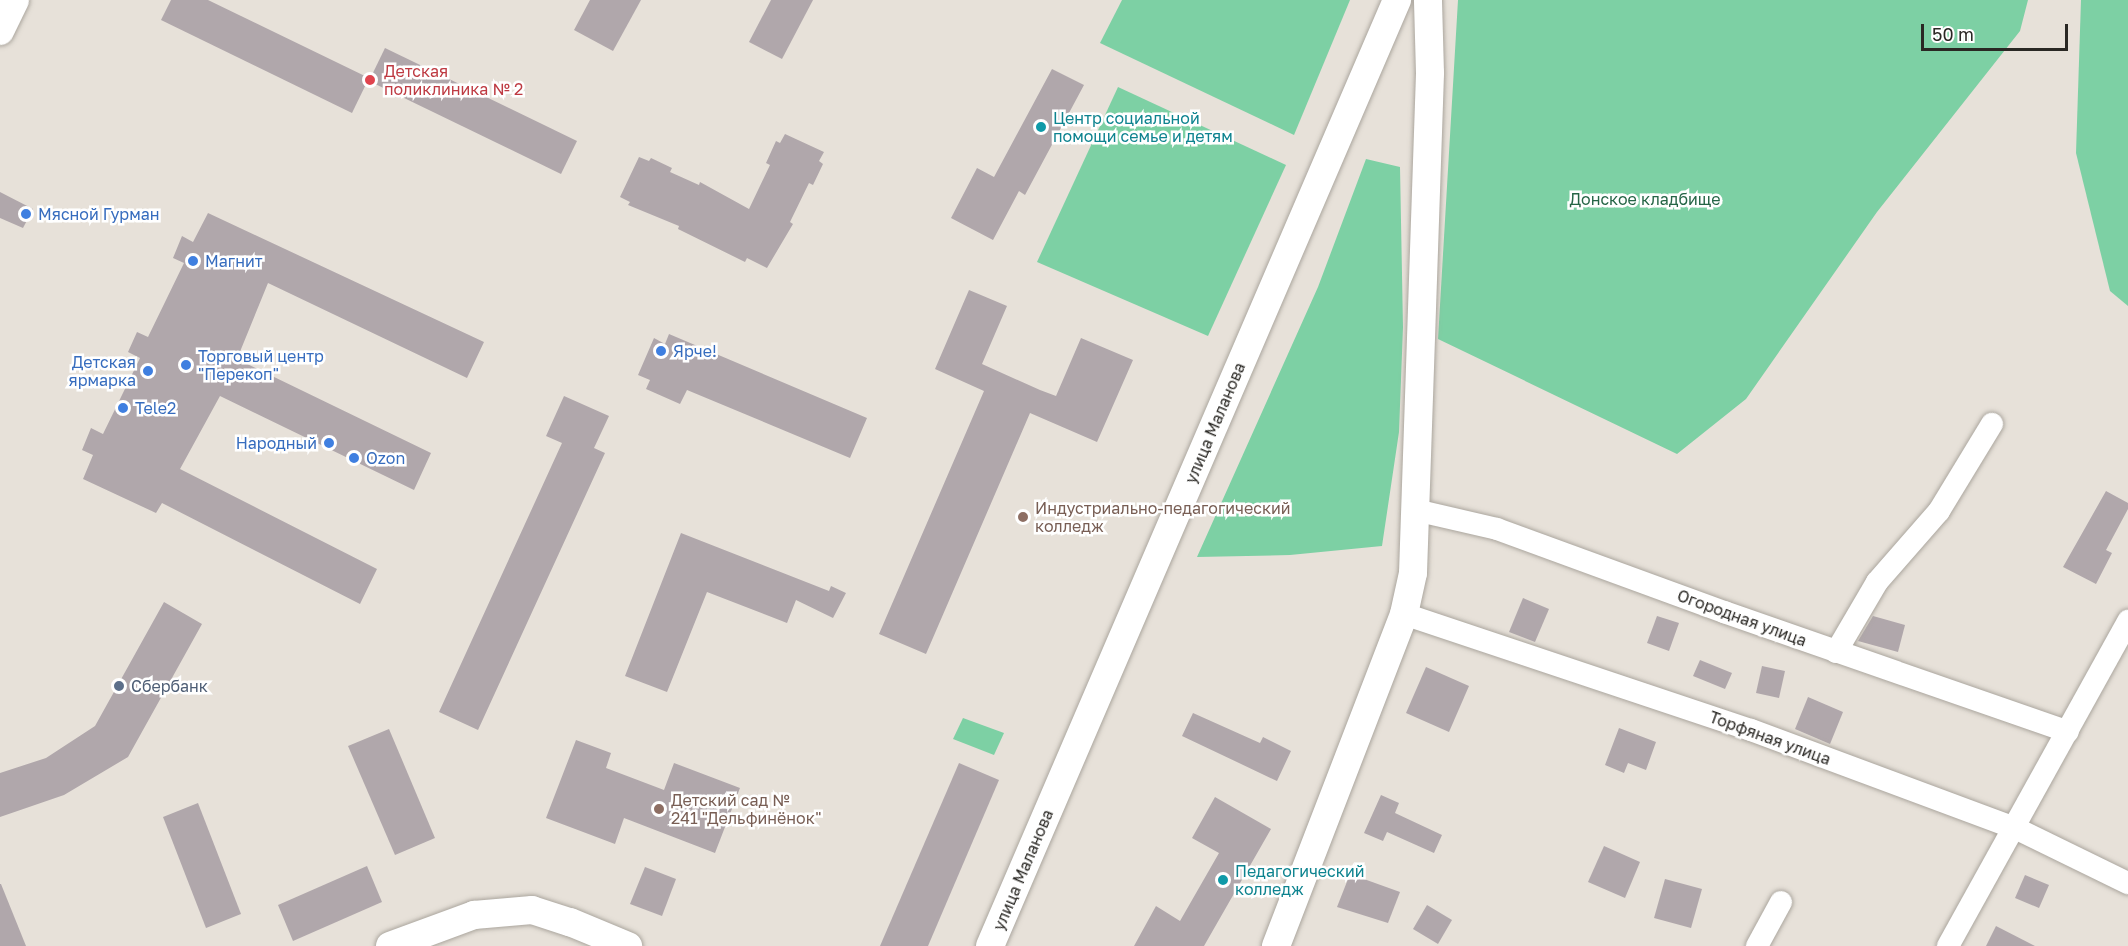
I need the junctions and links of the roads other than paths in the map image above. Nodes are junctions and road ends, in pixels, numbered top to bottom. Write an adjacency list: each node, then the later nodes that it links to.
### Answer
1 (15, 0): 4 (street)
2 (1397, 0): 16 (street, улица Маланова)
3 (1428, 0): 6 (street)
4 (0, 31)
5 (1992, 424): 9 (street)
6 (1416, 510): 7 (street); 9 (street, Огородная улица)
7 (1404, 614): 11 (street, Торфяная улица); 17 (street)
8 (2128, 621): 10 (street)
9 (1836, 652): 10 (street, Огородная улица)
10 (2068, 732): 11 (street)
11 (2014, 828): 12 (street, Торфяная улица); 19 (street)
12 (2128, 884)
13 (1781, 902): 18 (street)
14 (390, 946): 15 (street)
15 (628, 946)
16 (990, 946)
17 (1276, 946)
18 (1757, 946)
19 (1948, 946)

